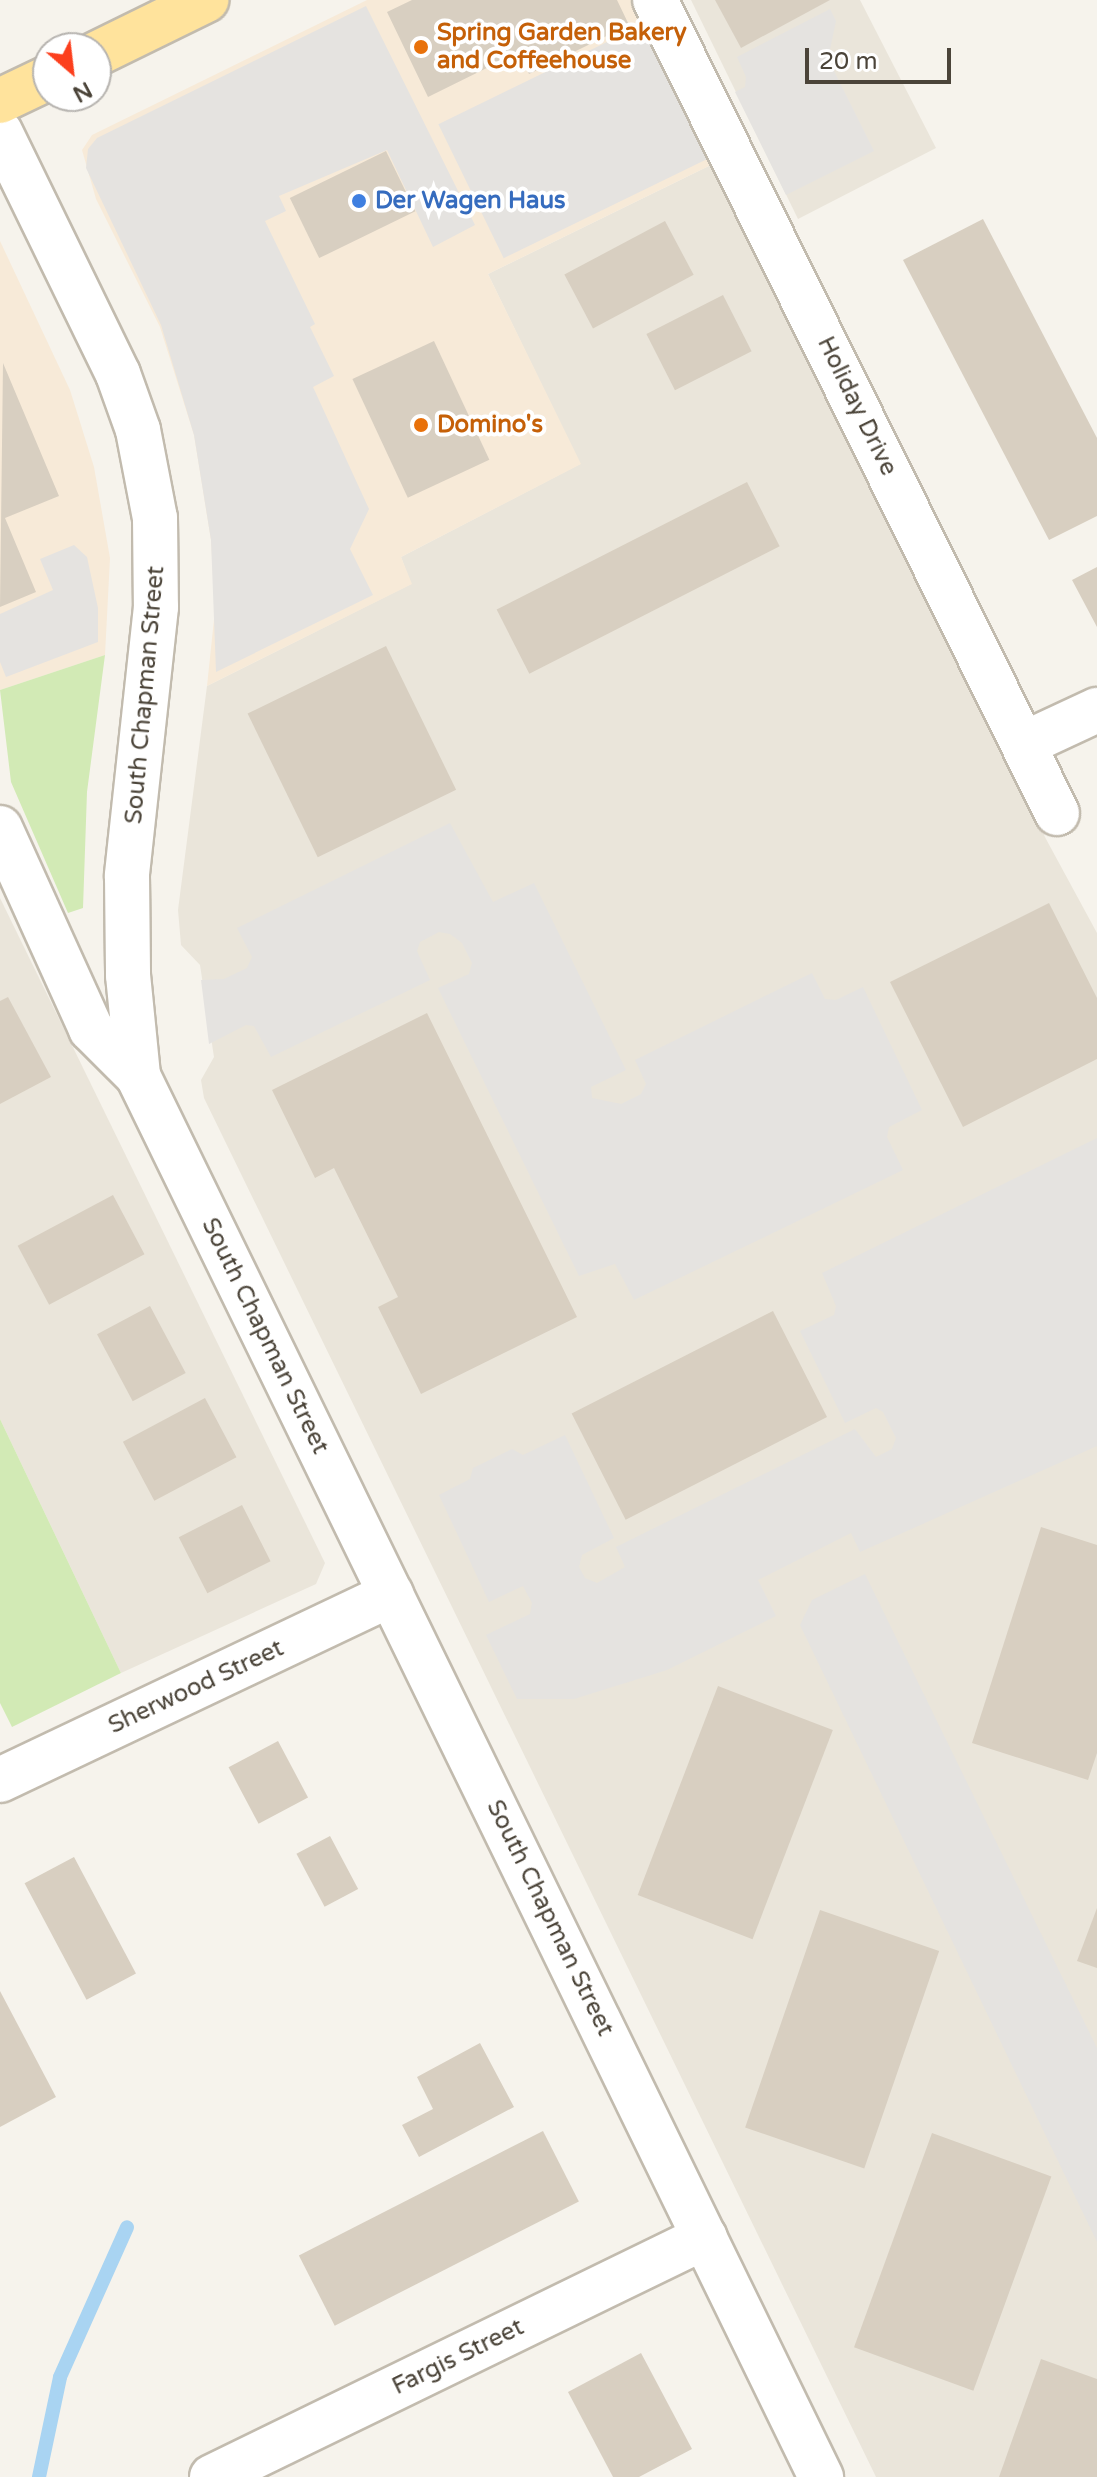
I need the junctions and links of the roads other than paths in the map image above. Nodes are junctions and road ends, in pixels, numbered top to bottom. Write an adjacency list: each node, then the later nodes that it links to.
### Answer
1 (206, 0): 3 (main road)
2 (655, 0): 8 (street, Holiday Drive)
3 (112, 46)
4 (32, 86): 5 (main road)
5 (0, 101)
6 (0, 132): 11 (street, South Chapman Street)
7 (1097, 710): 8 (street)
8 (1024, 744): 9 (street, Holiday Drive)
9 (1057, 813)
10 (0, 828): 11 (street)
11 (138, 1076): 12 (street, South Chapman Street)
12 (391, 1594): 13 (street, Sherwood Street); 14 (street, South Chapman Street)
13 (0, 1780)
14 (705, 2237): 15 (street, Fargis Street); 16 (street, South Chapman Street)
15 (212, 2477)
16 (821, 2477)

